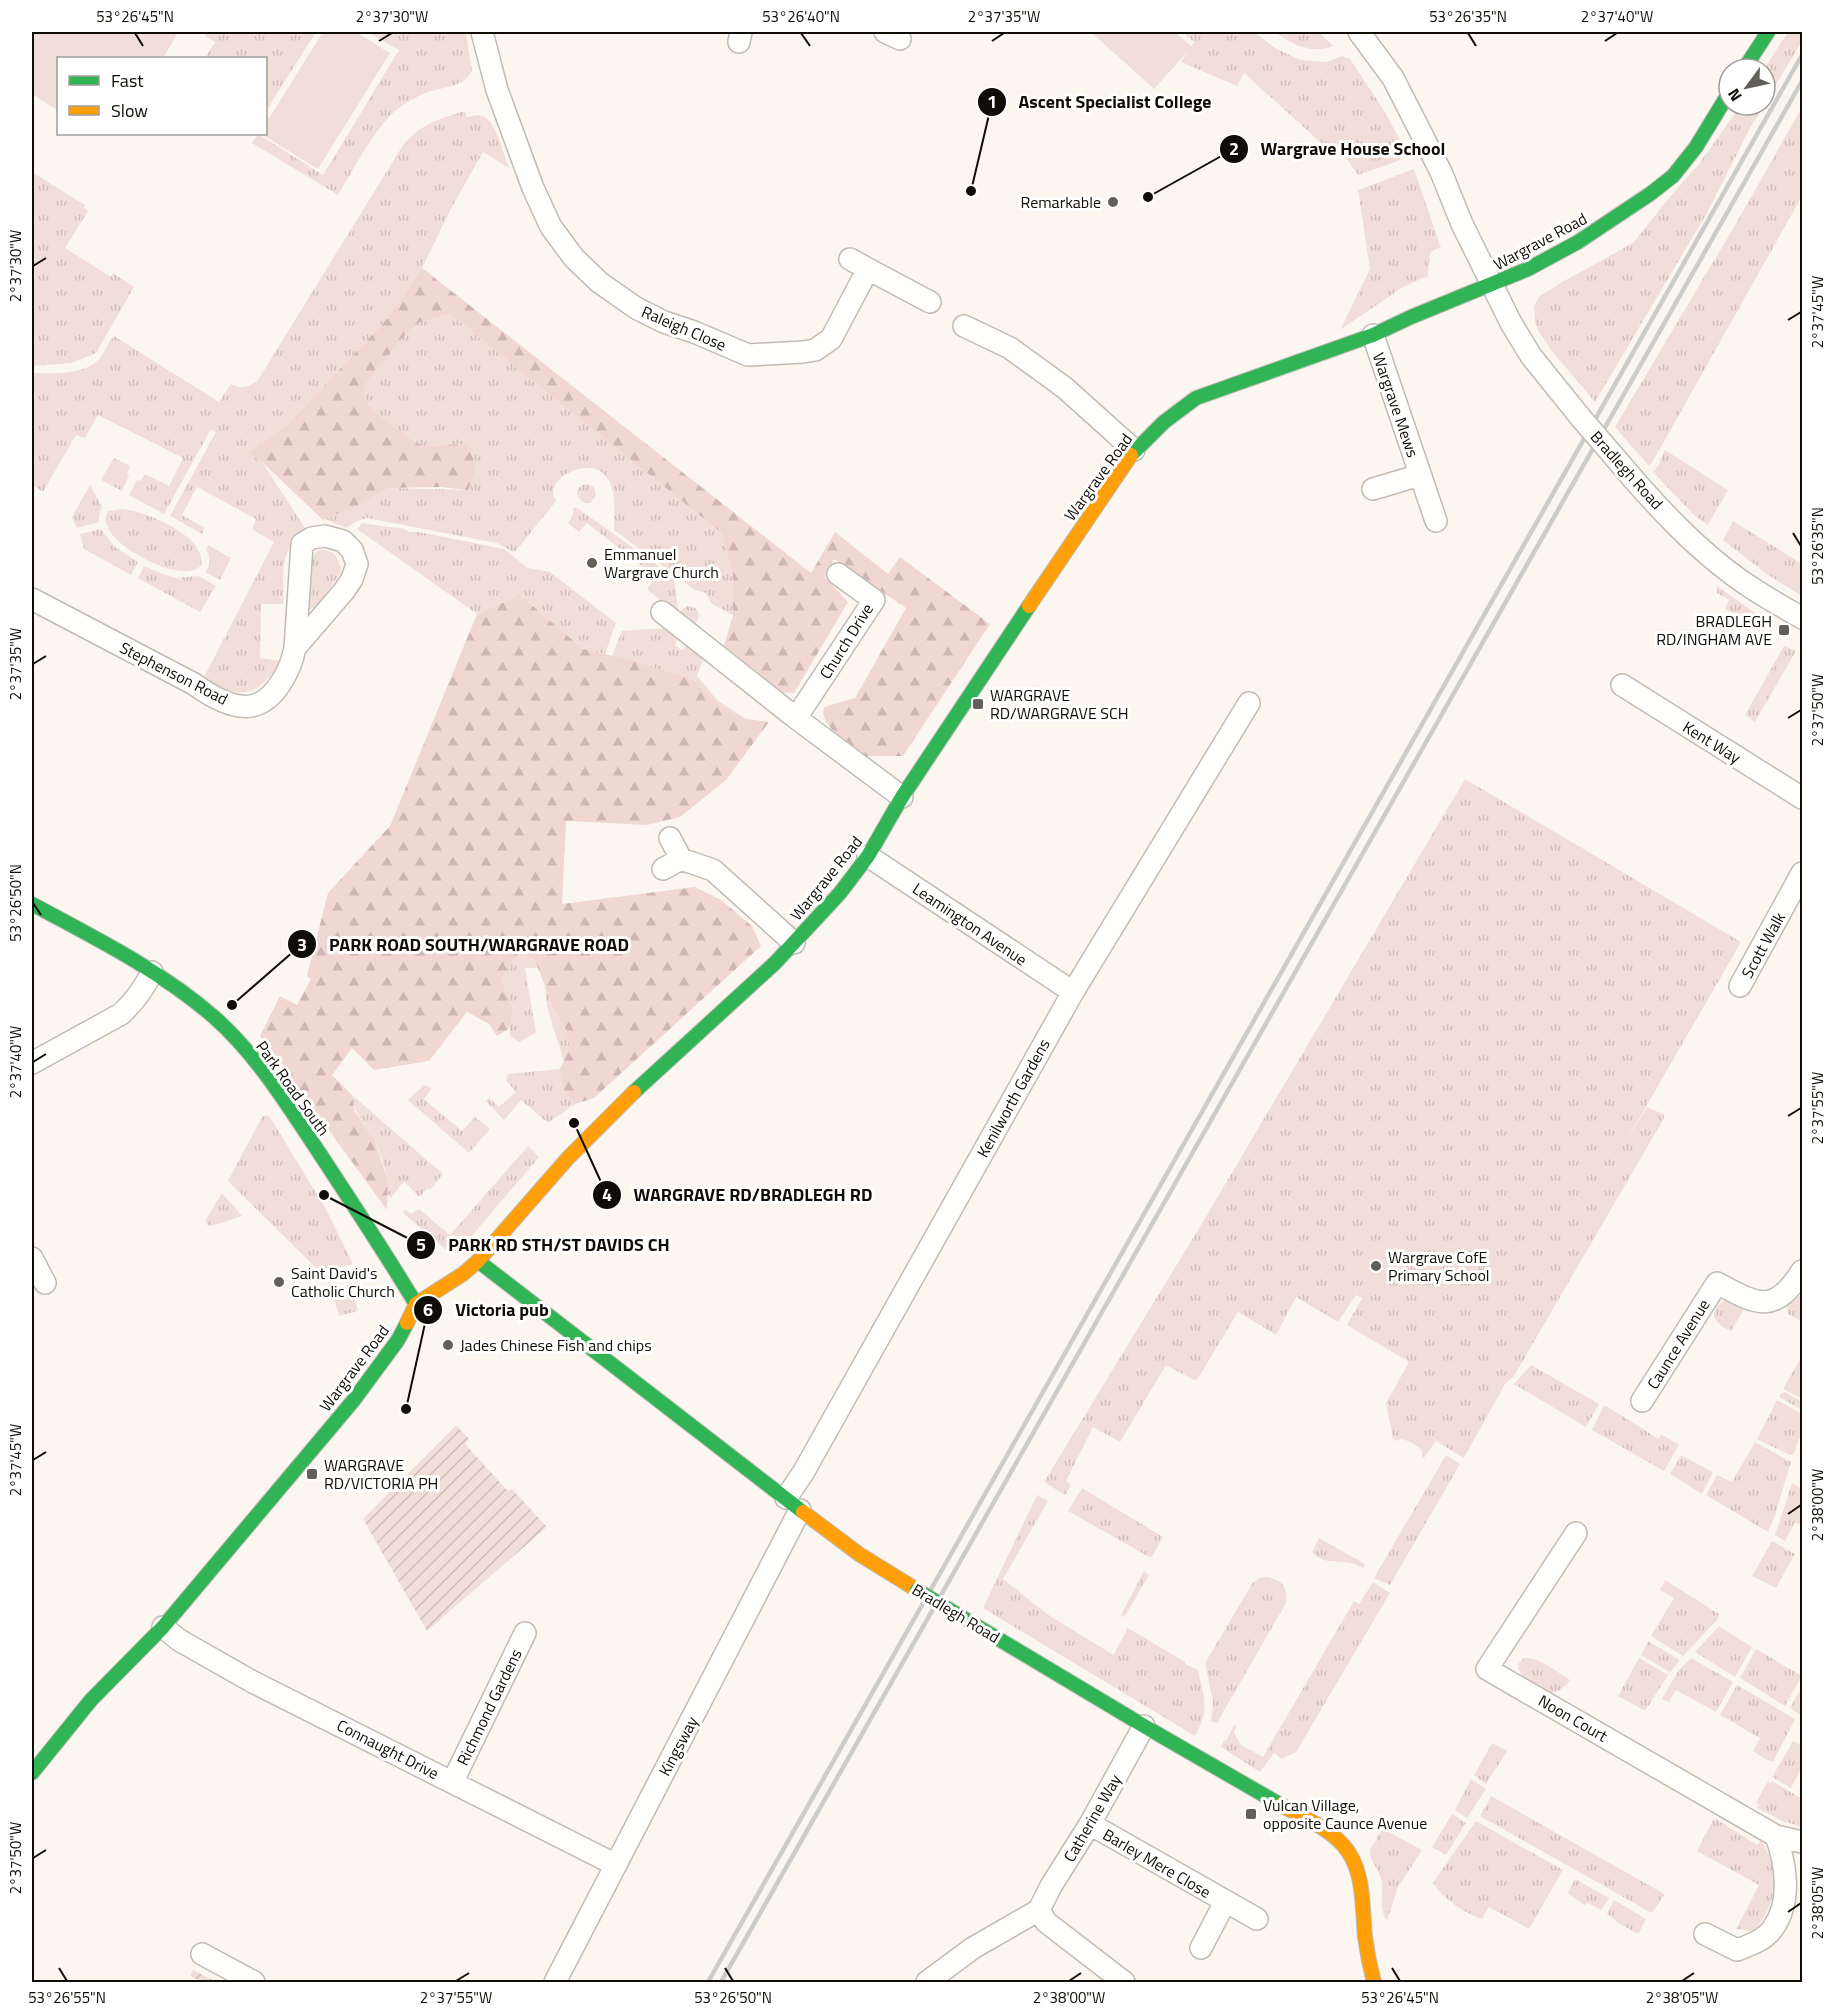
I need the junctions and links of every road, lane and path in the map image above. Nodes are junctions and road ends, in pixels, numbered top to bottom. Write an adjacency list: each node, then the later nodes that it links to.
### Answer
1 (482, 32): 7 (street, Raleigh Close)
2 (1359, 32): 6 (street, Bradlegh Road)
3 (1768, 32): 4 (street)
4 (1752, 57)
5 (1717, 112): 6 (street, Wargrave Road)
6 (1491, 285): 9 (street, Wargrave Road); 17 (street, Bradlegh Road, bridge)
7 (930, 302)
8 (964, 326): 10 (street)
9 (1373, 335): 10 (street, Wargrave Road); 11 (street, Wargrave Mews)
10 (1134, 450): 22 (street, Wargrave Road)
11 (1420, 475): 12 (street, Wargrave Mews); 13 (street, Wargrave Mews)
12 (1372, 489)
13 (1436, 521)
14 (838, 574): 21 (street, Church Drive)
15 (32, 599): 18 (street, Stephenson Road)
16 (662, 612): 21 (street)
17 (1803, 618)
18 (295, 648): 18 (street, Stephenson Road)
19 (1622, 685): 23 (street, Kent Way)
20 (1249, 703): 31 (street, Kenilworth Gardens)
21 (796, 718): 22 (street)
22 (903, 797): 25 (street, Wargrave Road)
23 (1803, 798)
24 (670, 838): 28 (street)
25 (868, 856): 28 (street, Wargrave Road); 31 (street, Leamington Avenue)
26 (1803, 873): 30 (street, Scott Walk)
27 (32, 904): 29 (street, Park Road South)
28 (794, 943): 34 (street, Wargrave Road)
29 (152, 972): 32 (street); 37 (street, Park Road South)
30 (1740, 986)
31 (1073, 992): 39 (street, Kenilworth Gardens)
32 (32, 1063)
33 (32, 1258): 36 (street)
34 (478, 1261): 37 (street, Wargrave Road); 39 (street, Bradlegh Road)
35 (1803, 1271): 38 (street, Caunce Avenue)
36 (45, 1283)
37 (416, 1304): 41 (street, Wargrave Road)
38 (1642, 1401)
39 (793, 1504): 43 (street, Bradlegh Road, bridge); 49 (street, Kingsway)
40 (1576, 1533): 47 (street, Noon Court)
41 (164, 1627): 44 (street, Wargrave Road); 45 (street, Connaught Drive)
42 (525, 1633): 45 (street, Richmond Gardens)
43 (1144, 1726): 46 (street, Catherine Way); 60 (street, Bradlegh Road)
44 (32, 1773)
45 (453, 1781): 49 (street, Connaught Drive)
46 (1090, 1824): 50 (street, Barley Mere Close); 51 (street, Catherine Way)
47 (1776, 1836): 48 (street, Noon Court); 53 (street)
48 (1803, 1842)
49 (616, 1865): 57 (street, Kingsway)
50 (1225, 1902): 52 (street, Barley Mere Close); 54 (street, Barley Mere Close)
51 (1039, 1910): 58 (street); 59 (street)
52 (1257, 1919)
53 (1705, 1934)
54 (1201, 1948)
55 (202, 1954): 56 (street)
56 (254, 1983)
57 (555, 1983)
58 (927, 1983)
59 (1124, 1983)
60 (1374, 1983)

